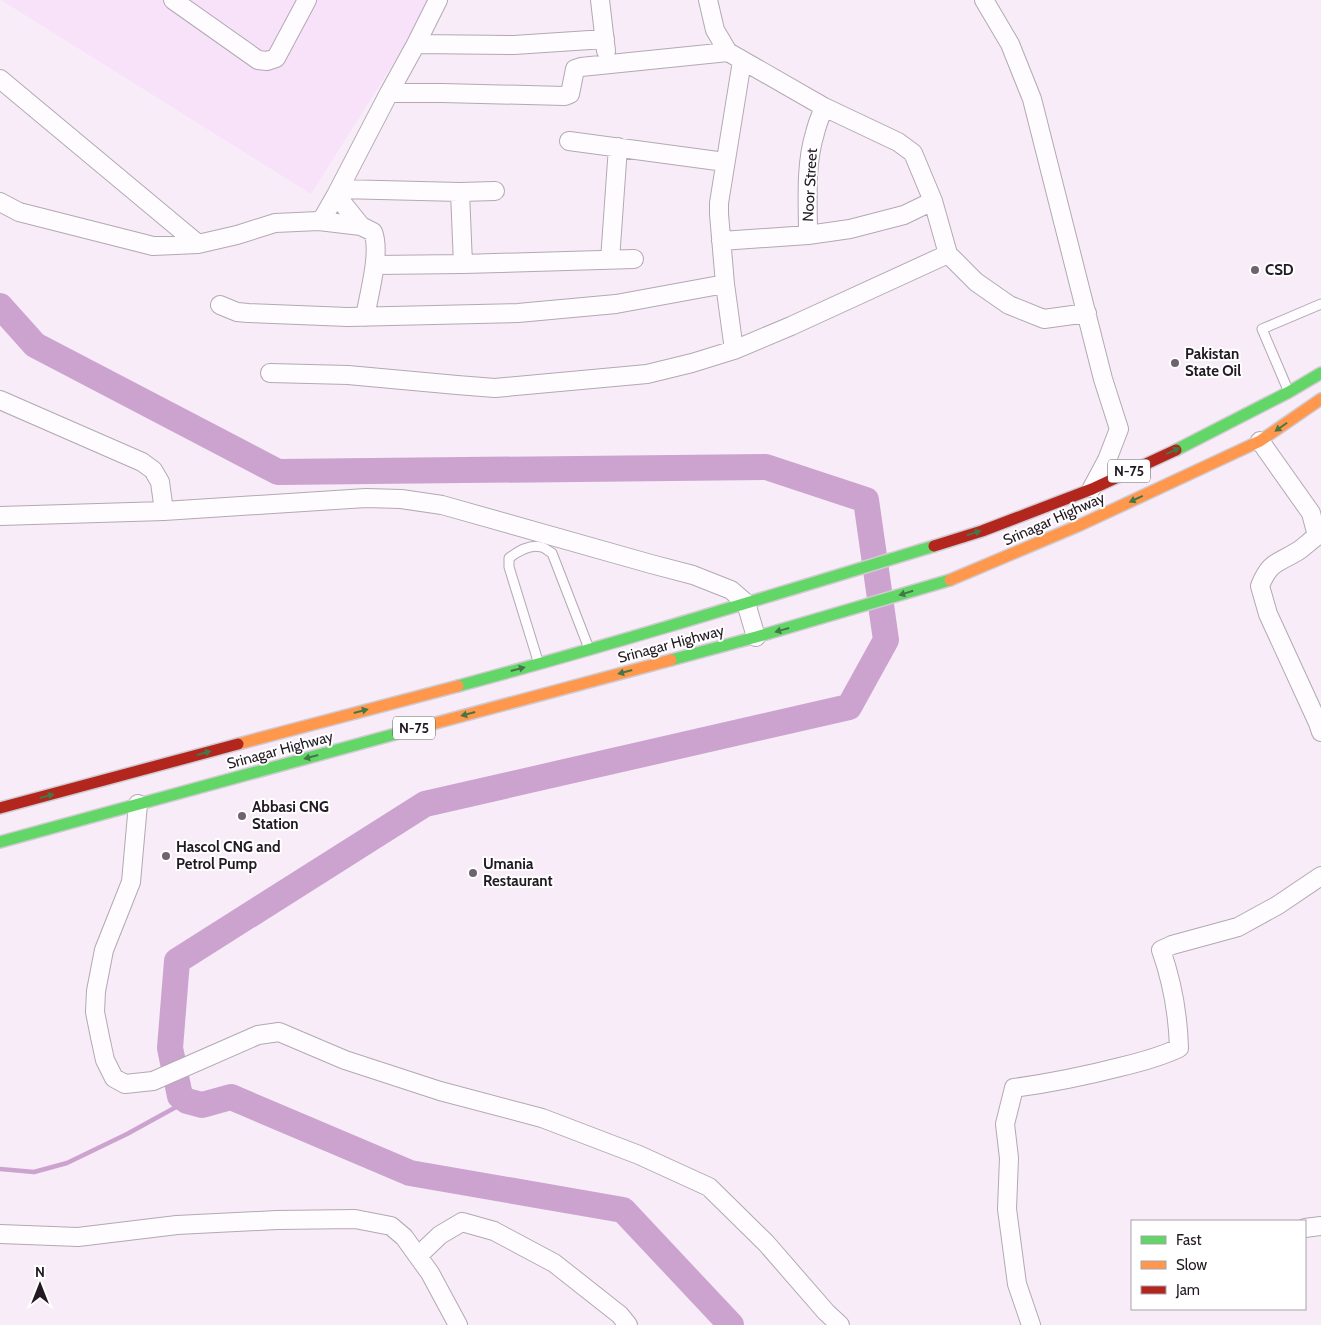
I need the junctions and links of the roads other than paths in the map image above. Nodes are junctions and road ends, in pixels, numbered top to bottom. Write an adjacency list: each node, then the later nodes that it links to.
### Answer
1 (173, 0): 2 (street)
2 (307, 0)
3 (438, 0): 8 (street)
4 (600, 0): 7 (street)
5 (708, 0): 9 (street)
6 (984, 0): 35 (street)
7 (605, 40): 8 (street); 10 (street)
8 (416, 44): 12 (street)
9 (735, 56): 10 (street); 13 (street); 16 (street)
10 (607, 64): 12 (street)
11 (0, 79): 26 (street)
12 (389, 94): 18 (street)
13 (824, 107): 20 (street); 24 (street, Noor Street)
14 (569, 141): 15 (street)
15 (618, 146): 16 (street); 29 (street)
16 (725, 162): 25 (street)
17 (495, 191): 19 (street)
18 (338, 192): 19 (street); 22 (street); 23 (street)
19 (460, 192): 30 (street)
20 (933, 201): 24 (street); 27 (street)
21 (0, 202): 26 (street)
22 (319, 221): 23 (street); 26 (street)
23 (361, 226): 31 (street)
24 (808, 235): 25 (street)
25 (721, 241): 32 (street)
26 (198, 244)
27 (948, 254): 35 (street); 37 (street)
28 (634, 259): 29 (street)
29 (610, 260): 30 (street)
30 (463, 264): 31 (street)
31 (375, 266): 36 (street)
32 (726, 284): 36 (street); 37 (street)
33 (1321, 304): 40 (lane)
34 (220, 305): 36 (street)
35 (1087, 313): 44 (street)
36 (365, 316)
37 (734, 350): 38 (street)
38 (270, 373)
39 (1321, 373): 40 (highway, Srinagar Highway / N-75)
40 (1289, 392): 44 (highway, Srinagar Highway / N-75, one-way to 40)
41 (1321, 399): 43 (highway, Srinagar Highway / N-75, one-way to 43)
42 (0, 400): 45 (street)
43 (1260, 441): 48 (highway, Srinagar Highway / N-75, one-way to 48); 51 (street)
44 (1092, 489): 47 (highway, Srinagar Highway / N-75, one-way to 44)
45 (164, 511): 46 (street); 47 (street)
46 (0, 516)
47 (746, 603): 48 (street); 49 (highway, Srinagar Highway / N-75)
48 (756, 637): 52 (highway, Srinagar Highway / N-75, one-way to 52)
49 (590, 649): 50 (highway, Srinagar Highway / N-75); 50 (lane)
50 (538, 664): 53 (highway, Srinagar Highway / N-75, one-way to 50)
51 (1321, 732)
52 (138, 804): 54 (highway, Srinagar Highway / N-75); 62 (street)
53 (0, 808)
54 (0, 842)
55 (1321, 876): 63 (street)
56 (1321, 1226): 57 (street)
57 (1306, 1228)
58 (0, 1234): 59 (street)
59 (418, 1256): 60 (street); 61 (street)
60 (458, 1325)
61 (628, 1325)
62 (840, 1325)
63 (1031, 1325)

